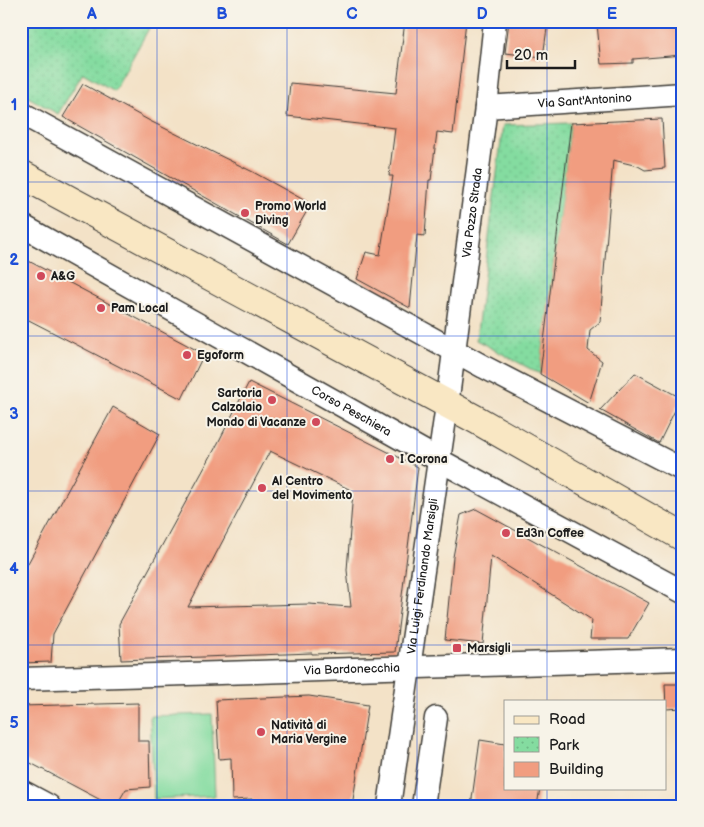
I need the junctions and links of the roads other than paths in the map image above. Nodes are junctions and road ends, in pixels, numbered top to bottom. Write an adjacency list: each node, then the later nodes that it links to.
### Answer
1 (496, 21): 3 (street, Via Pozzo Strada)
2 (683, 94): 3 (street, Via Sant'Antonino)
3 (486, 107): 7 (street, Via Pozzo Strada)
4 (21, 112): 7 (street)
5 (21, 174): 8 (main road)
6 (21, 225): 9 (street, Corso Peschiera)
7 (454, 351): 8 (street, Via Pozzo Strada); 10 (street)
8 (447, 405): 9 (street, Via Luigi Ferdinando Marsigli); 11 (main road)
9 (438, 460): 12 (street, Corso Peschiera); 14 (street, Via Luigi Ferdinando Marsigli)
10 (683, 470)
11 (683, 537)
12 (683, 592)
13 (683, 659): 14 (street, Via Bardonecchia)
14 (409, 666): 15 (street, Via Bardonecchia); 19 (street, Via Luigi Ferdinando Marsigli)
15 (21, 679)
16 (436, 718): 20 (street)
17 (21, 791): 18 (street)
18 (49, 806)
19 (389, 806)
20 (423, 806)

